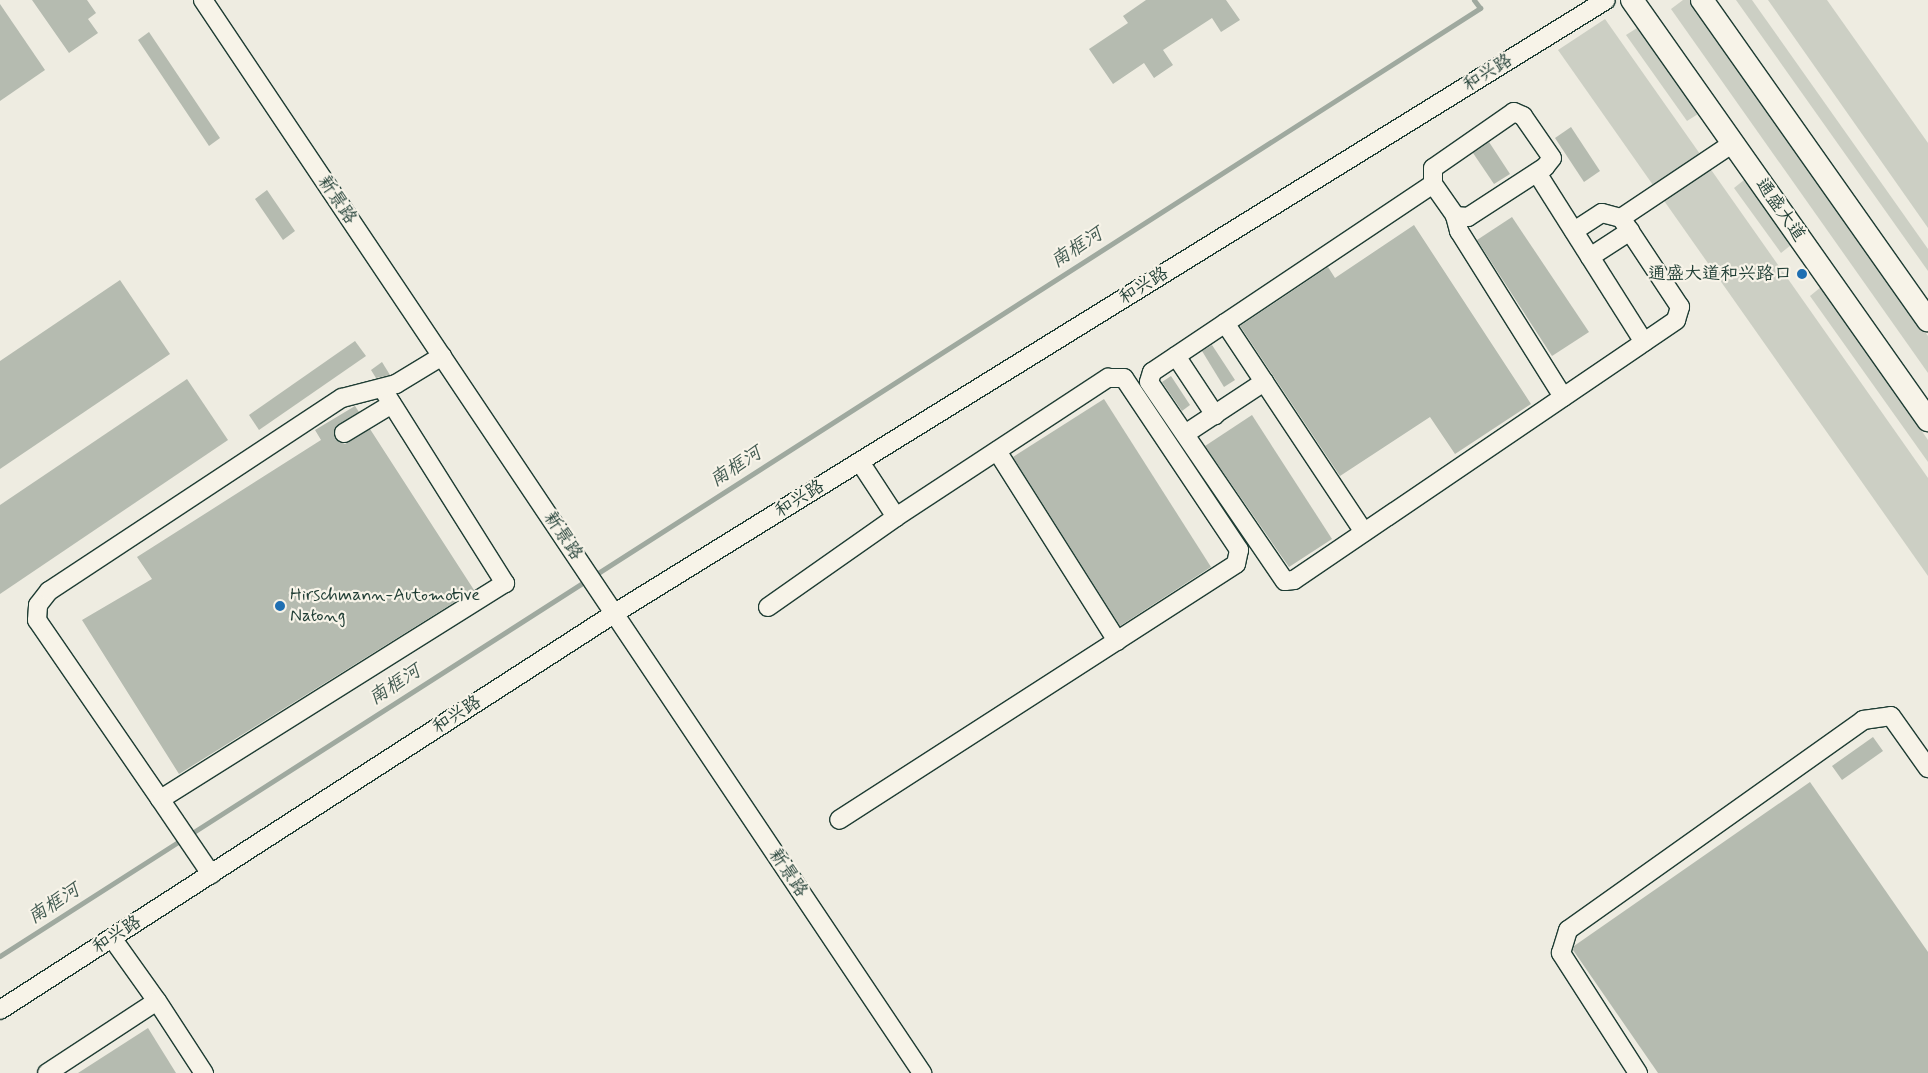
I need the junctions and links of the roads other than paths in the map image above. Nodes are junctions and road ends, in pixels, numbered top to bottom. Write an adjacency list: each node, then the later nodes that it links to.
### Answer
1 (203, 0): 15 (street, 新景路)
2 (1606, 0): 26 (street, 和兴路)
3 (1632, 0): 5 (main road, 通盛大道)
4 (1702, 0): 12 (main road)
5 (1732, 143): 9 (street); 22 (main road, 通盛大道)
6 (1537, 173): 7 (street); 8 (street); 10 (street)
7 (1433, 184): 8 (street); 13 (street)
8 (1456, 216): 19 (street)
9 (1626, 225): 10 (street); 11 (street); 14 (street)
10 (1574, 231): 11 (street)
11 (1590, 257): 14 (street)
12 (1928, 320)
13 (1225, 323): 16 (street); 17 (street)
14 (1644, 342): 19 (street)
15 (442, 356): 18 (street); 30 (street, 新景路)
16 (1176, 356): 21 (street); 24 (street)
17 (1264, 382): 21 (street); 28 (street)
18 (382, 388): 20 (street); 33 (street)
19 (1563, 397): 28 (street)
20 (392, 404): 23 (street); 33 (street)
21 (1215, 415): 24 (street)
22 (1928, 420)
23 (344, 433)
24 (1185, 434): 28 (street)
25 (997, 451): 27 (street); 31 (street); 31 (street)
26 (860, 462): 27 (street); 30 (street, 和兴路)
27 (896, 517): 29 (street)
28 (1364, 532)
29 (768, 608)
30 (615, 613): 35 (street, 和兴路); 41 (street, 新景路)
31 (1117, 641): 34 (street)
32 (1928, 768): 42 (street)
33 (165, 806): 35 (street)
34 (839, 820)
35 (211, 874): 36 (street, 和兴路)
36 (112, 938): 37 (street); 38 (street, 和兴路)
37 (157, 1000): 39 (street); 40 (street)
38 (0, 1010)
39 (48, 1073)
40 (204, 1073)
41 (922, 1073)
42 (1638, 1073)

